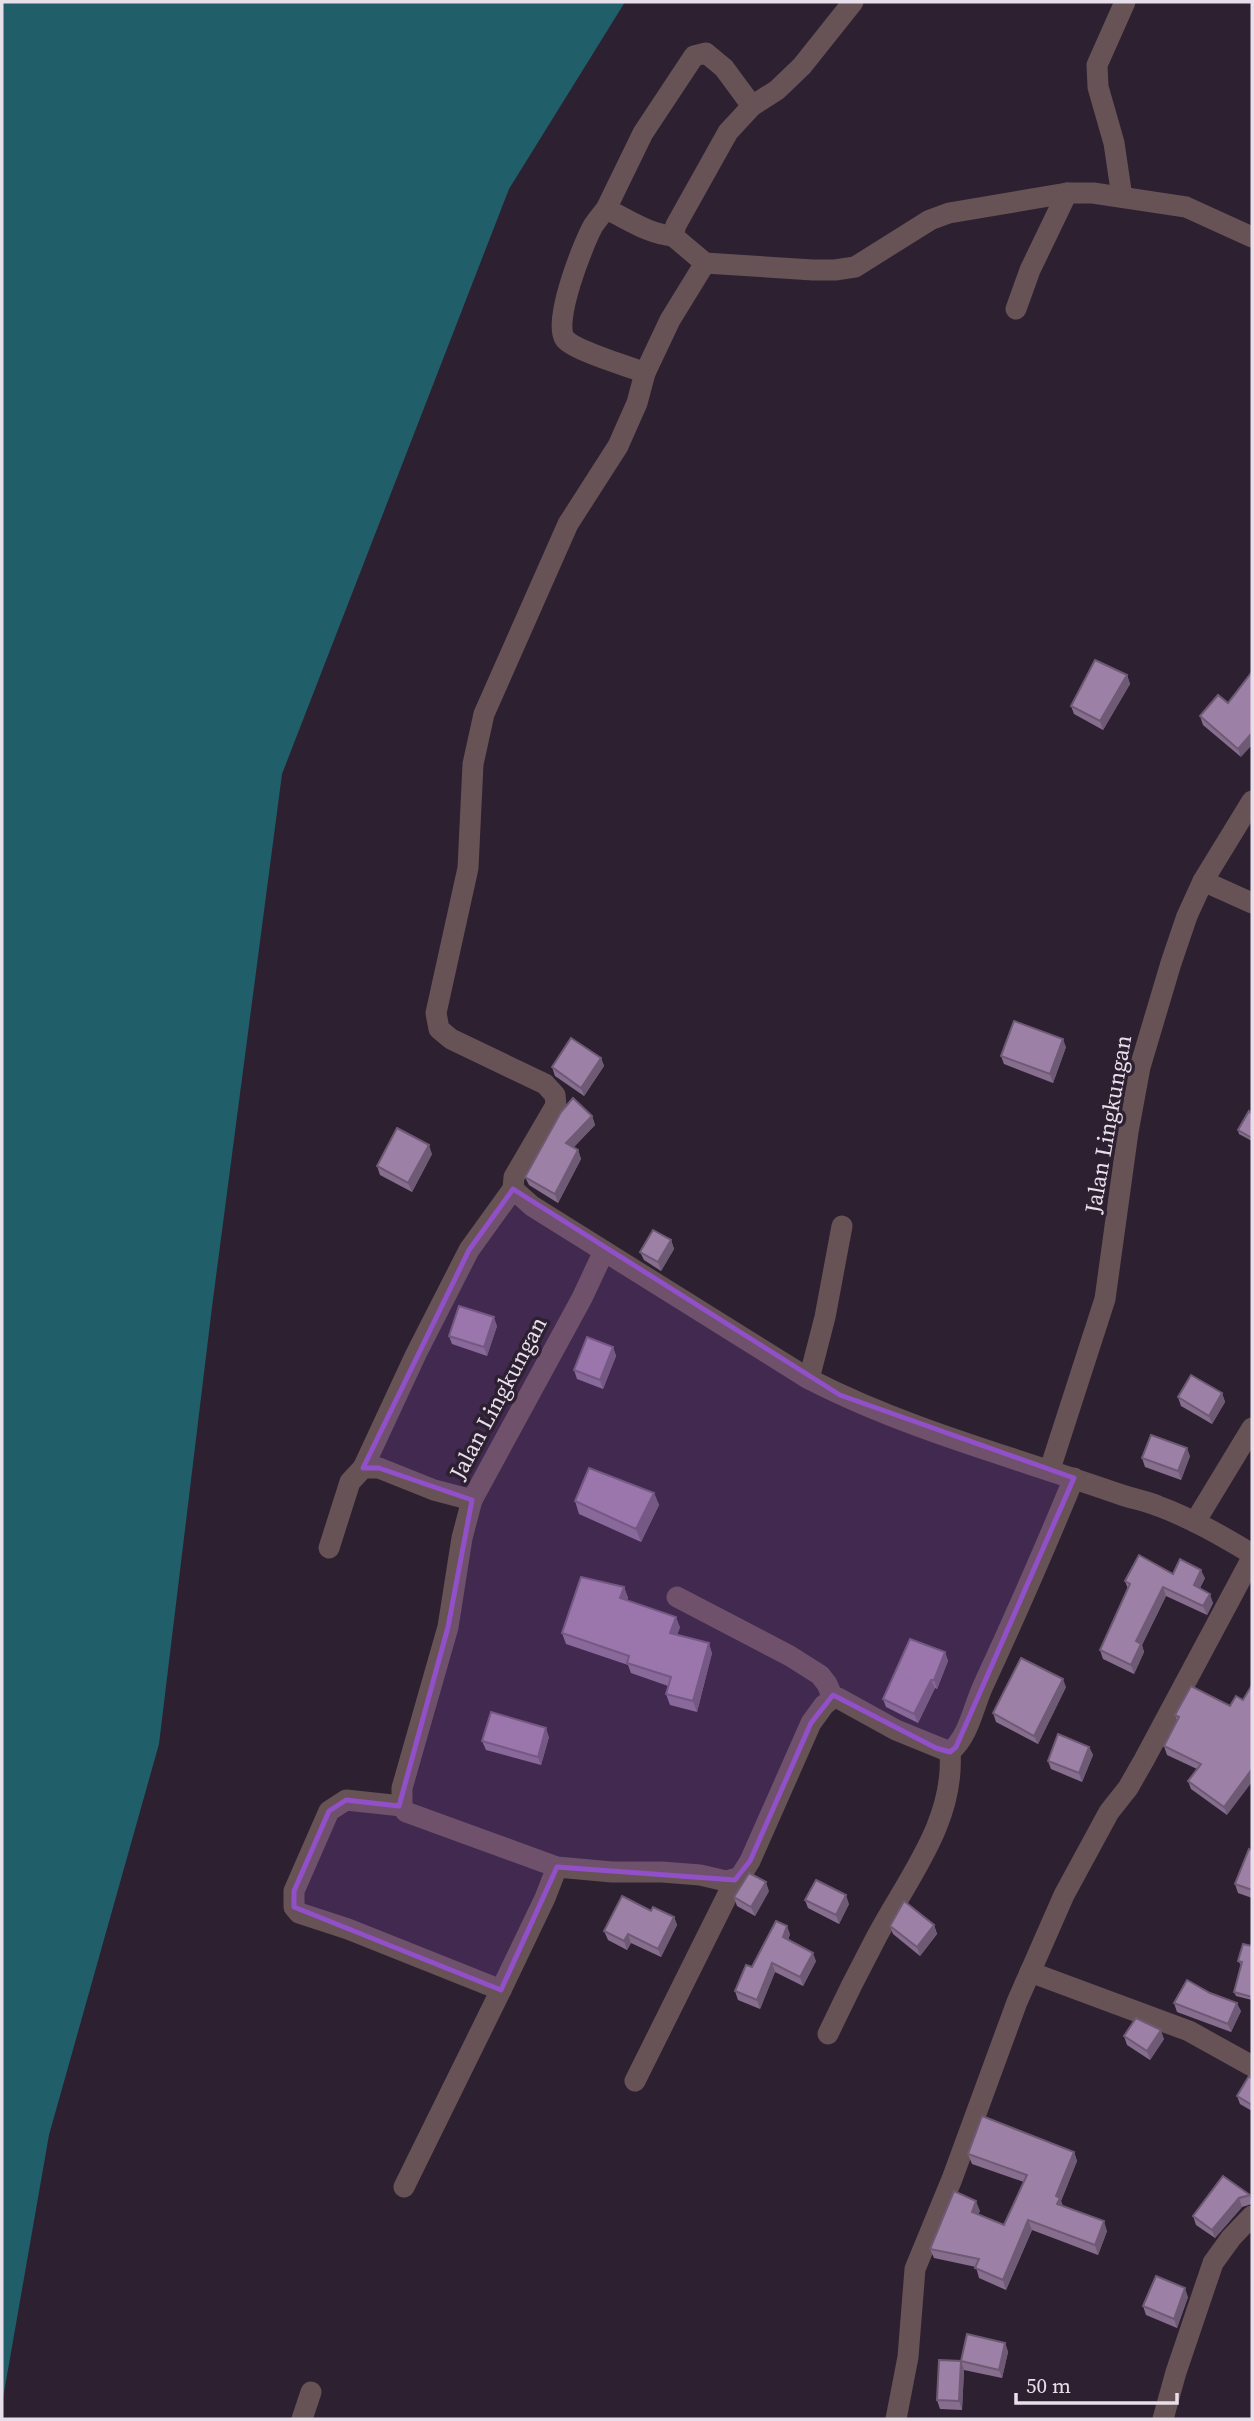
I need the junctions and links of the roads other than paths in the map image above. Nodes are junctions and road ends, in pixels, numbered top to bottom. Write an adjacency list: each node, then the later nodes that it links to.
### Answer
1 (853, 2): 3 (street)
2 (1125, 2): 5 (street)
3 (752, 106): 6 (street); 7 (street)
4 (1068, 193): 5 (street); 9 (street); 10 (street)
5 (1122, 197): 8 (street)
6 (606, 209): 7 (street); 11 (street)
7 (673, 236): 9 (street)
8 (1252, 237)
9 (705, 263): 11 (street)
10 (1016, 309)
11 (645, 373): 15 (street)
12 (1252, 801): 13 (street, Jalan Lingkungan)
13 (1203, 881): 14 (street); 21 (street, Jalan Lingkungan)
14 (1252, 904)
15 (513, 1189): 17 (street); 20 (street)
16 (842, 1226): 18 (street)
17 (604, 1251): 18 (street); 23 (street, Jalan Lingkungan)
18 (809, 1379): 21 (street)
19 (1252, 1428): 24 (street)
20 (363, 1468): 23 (street, Jalan Lingkungan); 25 (street)
21 (1050, 1469): 22 (street)
22 (1074, 1478): 24 (street); 29 (street)
23 (472, 1500): 30 (street)
24 (1195, 1522): 26 (street)
25 (329, 1548)
26 (1252, 1556): 33 (street)
27 (677, 1597): 28 (street)
28 (833, 1698): 29 (street); 32 (street)
29 (950, 1752): 35 (street)
30 (402, 1806): 31 (street); 34 (street)
31 (557, 1867): 32 (street); 34 (street)
32 (735, 1880): 37 (street)
33 (1030, 1972): 36 (street); 42 (street)
34 (501, 1990): 38 (street)
35 (828, 2034)
36 (1252, 2066)
37 (635, 2081)
38 (404, 2187)
39 (1252, 2216): 43 (street)
40 (311, 2392): 41 (street)
41 (302, 2419)
42 (896, 2419)
43 (1163, 2419)

